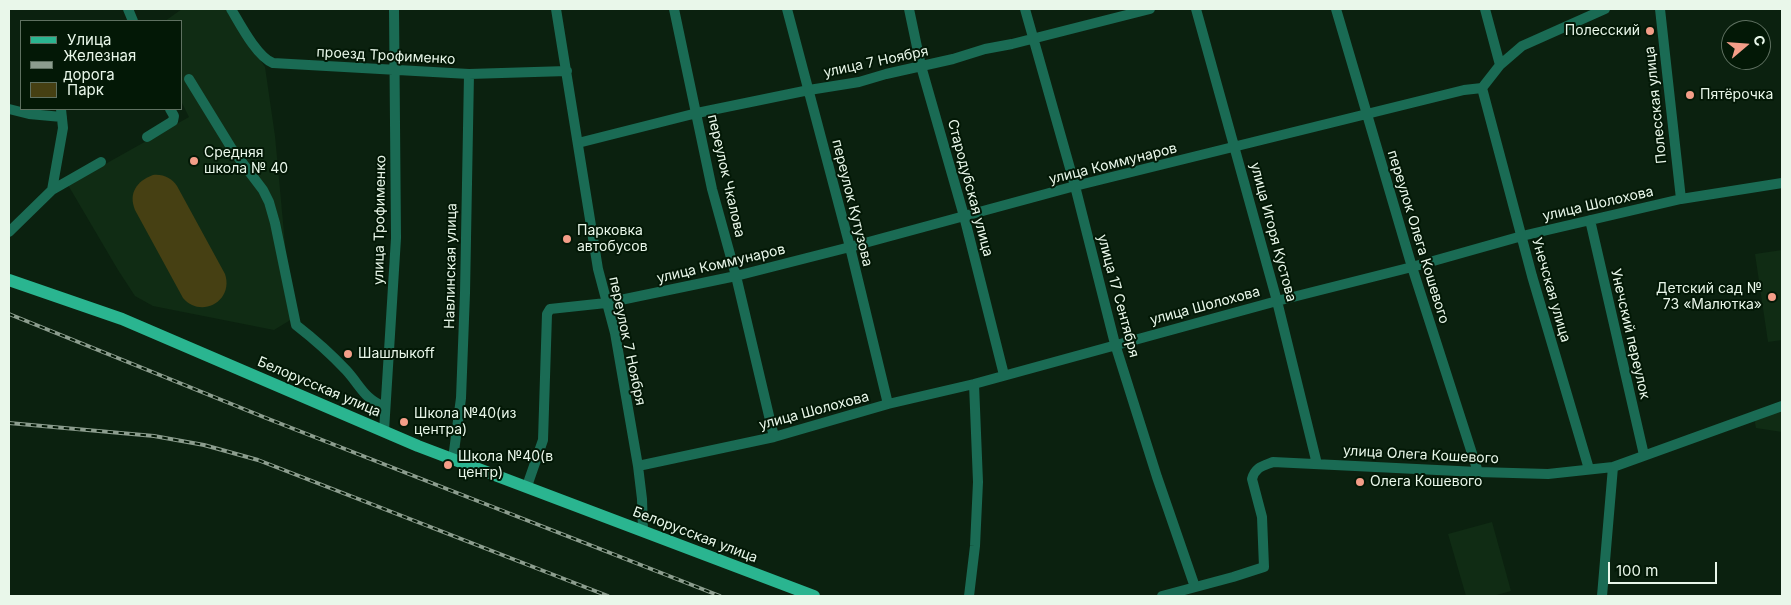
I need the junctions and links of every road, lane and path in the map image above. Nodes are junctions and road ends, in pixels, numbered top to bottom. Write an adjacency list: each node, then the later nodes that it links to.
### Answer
1 (231, 9): 18 (street, проезд Трофименко)
2 (394, 9): 18 (street, улица Трофименко)
3 (549, 9): 4 (street)
4 (556, 9): 19 (street, переулок 7 Ноября)
5 (674, 9): 27 (street, переулок Чкалова)
6 (787, 9): 23 (street, переулок Кутузова)
7 (909, 9): 17 (street, Стародубская улица)
8 (1025, 9): 15 (street, улица 17 Сентября)
9 (1150, 9): 15 (street, улица 7 Ноября)
10 (1196, 9): 31 (street, улица Игоря Кустова)
11 (1336, 9): 28 (street, переулок Олега Кошевого)
12 (1485, 9): 16 (street)
13 (1605, 9): 16 (street)
14 (1660, 9): 36 (street, Полесская улица)
15 (1034, 38): 17 (street, улица 7 Ноября); 34 (street, улица 17 Сентября)
16 (1500, 65): 22 (street)
17 (921, 66): 23 (street, улица 7 Ноября); 37 (street, Стародубская улица)
18 (395, 71): 20 (street, проезд Трофименко); 52 (street, улица Трофименко)
19 (567, 71): 20 (street, проезд Трофименко); 30 (street, переулок 7 Ноября)
20 (469, 74): 56 (street, Навлинская улица)
21 (189, 79): 52 (street)
22 (1482, 88): 28 (street, улица Коммунаров); 40 (street, Унечская улица)
23 (809, 90): 27 (street, улица 7 Ноября); 41 (street, переулок Кутузова)
24 (9, 109): 26 (street)
25 (171, 110): 29 (street)
26 (62, 113): 35 (street)
27 (697, 114): 30 (street, улица 7 Ноября); 43 (street, переулок Чкалова)
28 (1366, 114): 31 (street, улица Коммунаров); 42 (street, переулок Олега Кошевого)
29 (147, 137)
30 (578, 143): 46 (street, переулок 7 Ноября)
31 (1236, 148): 34 (street, улица Коммунаров); 45 (street, улица Игоря Кустова)
32 (101, 162): 35 (street)
33 (1782, 183): 36 (street, улица Шолохова)
34 (1075, 186): 37 (street, улица Коммунаров); 47 (street, улица 17 Сентября)
35 (52, 190): 39 (street)
36 (1681, 199): 38 (street, улица Шолохова)
37 (964, 216): 41 (street, улица Коммунаров); 48 (street, Стародубская улица)
38 (1590, 220): 40 (street, улица Шолохова); 55 (street, Унечский переулок)
39 (9, 232)
40 (1522, 236): 42 (street, улица Шолохова); 60 (street, Унечская улица)
41 (850, 247): 43 (street, улица Коммунаров); 50 (street, переулок Кутузова)
42 (1412, 267): 45 (street, улица Шолохова); 61 (street, переулок Олега Кошевого)
43 (736, 276): 46 (street, улица Коммунаров); 54 (street, переулок Чкалова)
44 (9, 280): 53 (main road, Белорусская улица)
45 (1277, 301): 47 (street, улица Шолохова); 57 (street, улица Игоря Кустова)
46 (606, 303): 58 (street, переулок 7 Ноября); 62 (street, улица Коммунаров)
47 (1115, 344): 48 (street, улица Шолохова); 64 (street, улица 17 Сентября)
48 (1004, 375): 49 (street, улица Шолохова)
49 (974, 384): 50 (street, улица Шолохова); 66 (street)
50 (888, 404): 54 (street, улица Шолохова)
51 (1782, 406): 55 (street, улица Олега Кошевого)
52 (384, 407): 53 (street, улица Трофименко)
53 (384, 431): 56 (main road, Белорусская улица)
54 (774, 437): 58 (street, улица Шолохова)
55 (1644, 455): 59 (street, улица Олега Кошевого)
56 (453, 459): 62 (main road, Белорусская улица)
57 (1317, 464): 61 (street, улица Олега Кошевого); 64 (street, улица Олега Кошевого)
58 (638, 466): 63 (street, переулок 7 Ноября)
59 (1613, 467): 60 (street, улица Олега Кошевого); 68 (street)
60 (1589, 469): 61 (street, улица Олега Кошевого)
61 (1478, 472)
62 (526, 486): 63 (main road, Белорусская улица)
63 (643, 531): 65 (main road, Белорусская улица)
64 (1196, 587): 67 (street, улица Олега Кошевого)
65 (814, 596)
66 (969, 596)
67 (1162, 596)
68 (1602, 596)

